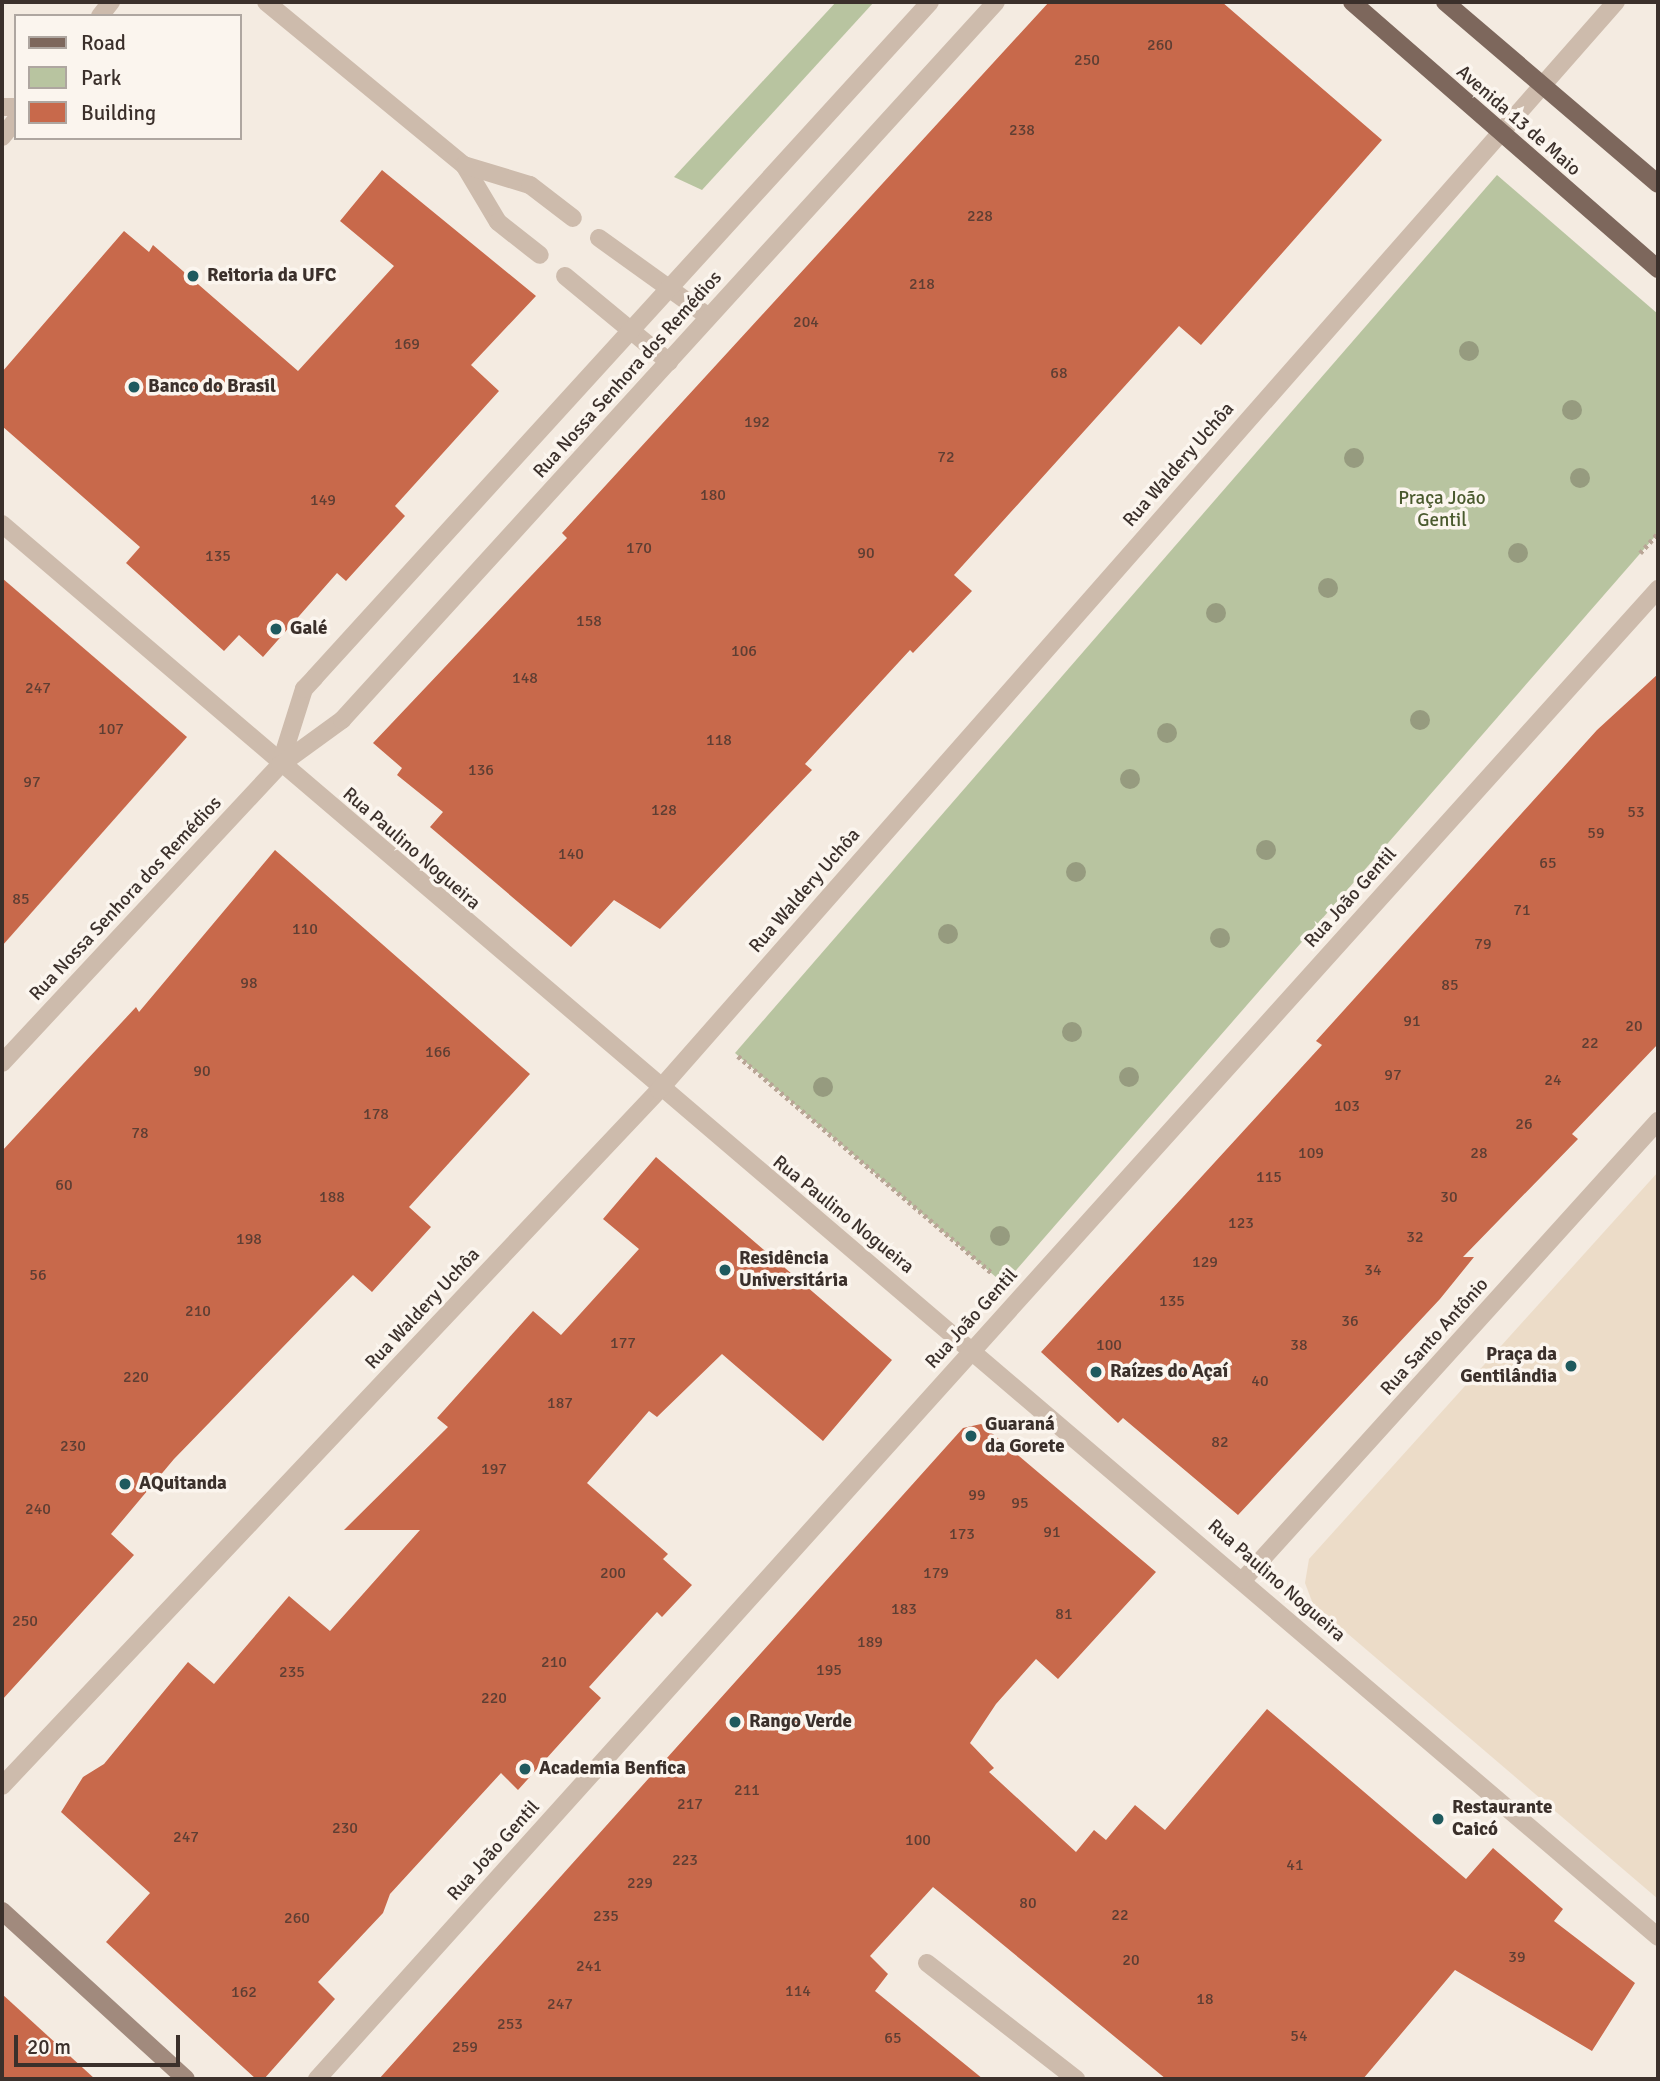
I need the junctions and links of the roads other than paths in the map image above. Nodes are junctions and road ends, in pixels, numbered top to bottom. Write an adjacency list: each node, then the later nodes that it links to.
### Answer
1 (266, 2): 11 (street)
2 (930, 2): 18 (street, Rua Nossa Senhora dos Remédios)
3 (996, 2): 19 (street, Rua Nossa Senhora dos Remédios)
4 (1352, 2): 9 (main road, Avenida 13 de Maio)
5 (1445, 2): 7 (main road)
6 (1616, 2): 7 (street, Rua Waldery Uchôa)
7 (1542, 85): 9 (street, Rua Waldery Uchôa); 12 (main road)
8 (14, 122): 10 (street)
9 (1498, 134): 16 (main road, Avenida 13 de Maio); 26 (street, Rua Waldery Uchôa)
10 (2, 137)
11 (464, 165): 13 (street); 15 (street)
12 (1658, 184)
13 (573, 218)
14 (599, 238): 18 (street)
15 (540, 256)
16 (1658, 269)
17 (565, 276): 20 (street)
18 (670, 289): 19 (street); 20 (street, Rua Nossa Senhora dos Remédios)
19 (709, 317): 21 (street, Rua Nossa Senhora dos Remédios)
20 (632, 330): 21 (street); 24 (street, Rua Nossa Senhora dos Remédios)
21 (669, 362): 24 (street, Rua Nossa Senhora dos Remédios)
22 (2, 524): 24 (street, Rua Paulino Nogueira)
23 (1658, 589): 28 (street, Rua João Gentil)
24 (280, 765): 25 (street, Rua Nossa Senhora dos Remédios); 26 (street, Rua Paulino Nogueira)
25 (2, 1063)
26 (659, 1090): 28 (street, Rua Paulino Nogueira); 30 (street, Rua Waldery Uchôa)
27 (1658, 1121): 29 (street, Rua Santo Antônio)
28 (972, 1350): 29 (street, Rua Paulino Nogueira); 35 (street, Rua João Gentil)
29 (1243, 1580): 32 (street, Rua Paulino Nogueira)
30 (2, 1786)
31 (2, 1911): 34 (street)
32 (1658, 1937)
33 (927, 1963): 36 (street)
34 (186, 2079)
35 (317, 2079)
36 (1076, 2079)

